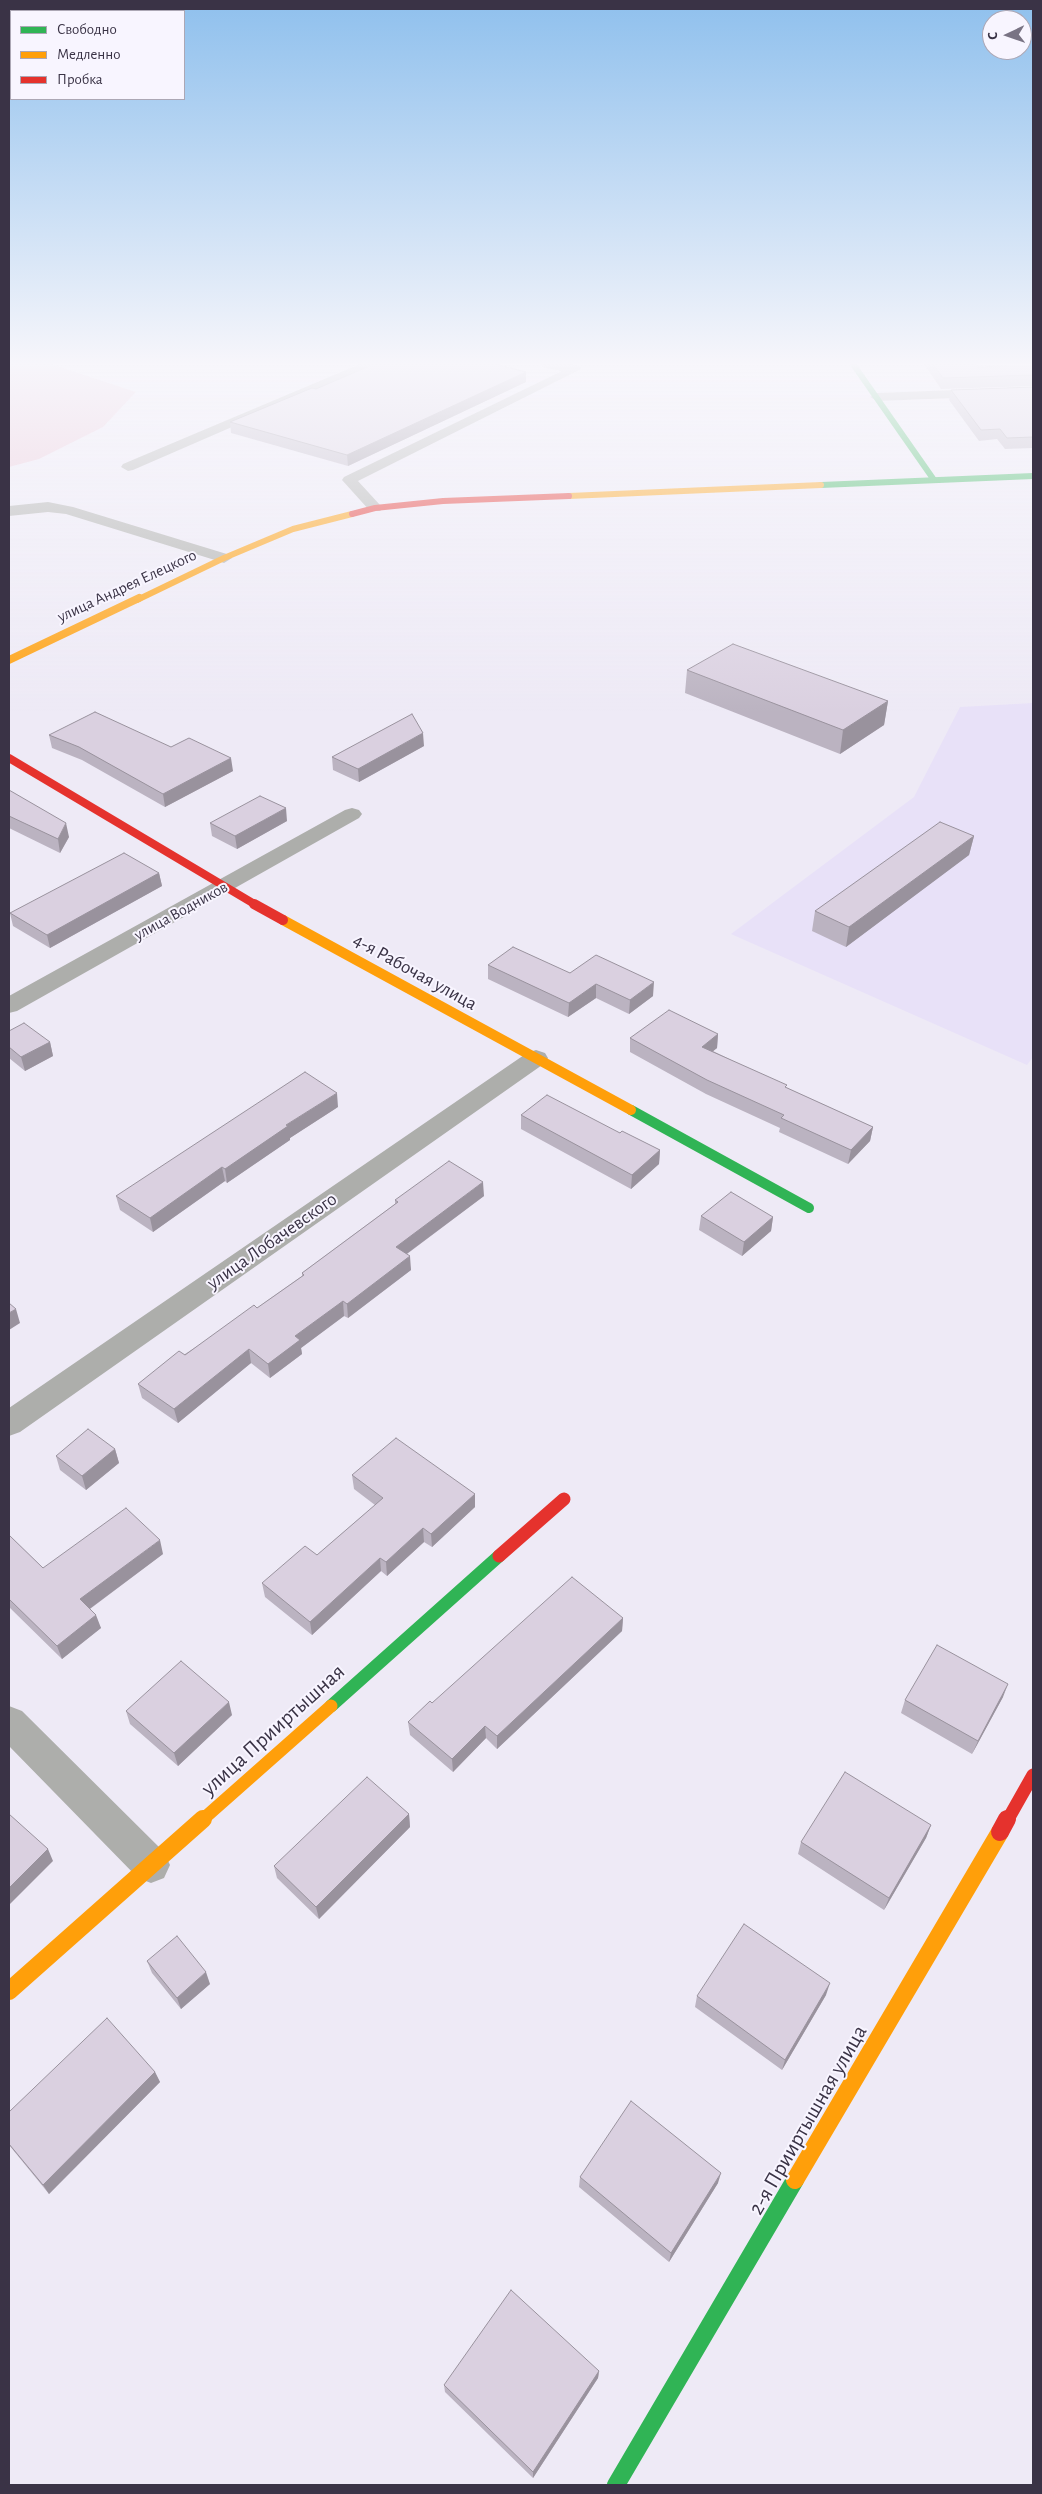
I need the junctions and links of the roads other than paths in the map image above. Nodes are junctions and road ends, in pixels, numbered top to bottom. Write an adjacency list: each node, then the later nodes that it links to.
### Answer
1 (349, 480): 3 (street)
2 (925, 480): 3 (main road, улица Андрея Елецкого)
3 (375, 508): 5 (main road, улица Андрея Елецкого)
4 (9, 511): 5 (street)
5 (224, 558): 6 (main road, улица Андрея Елецкого)
6 (9, 660)
7 (9, 758): 9 (main road, 4-я Рабочая улица)
8 (352, 814): 9 (street, улица Водников)
9 (223, 887): 10 (street, улица Водников); 11 (main road, 4-я Рабочая улица)
10 (9, 1006)
11 (536, 1058): 12 (main road, 4-я Рабочая улица); 13 (street, улица Лобачевского)
12 (809, 1208)
13 (9, 1424)
14 (564, 1499): 17 (main road, улица Прииртышная)
15 (9, 1722): 17 (street)
16 (1033, 1775): 19 (main road, 2-я Прииртышная улица)
17 (151, 1865): 18 (main road, улица Прииртышная)
18 (9, 1991)
19 (616, 2485)

